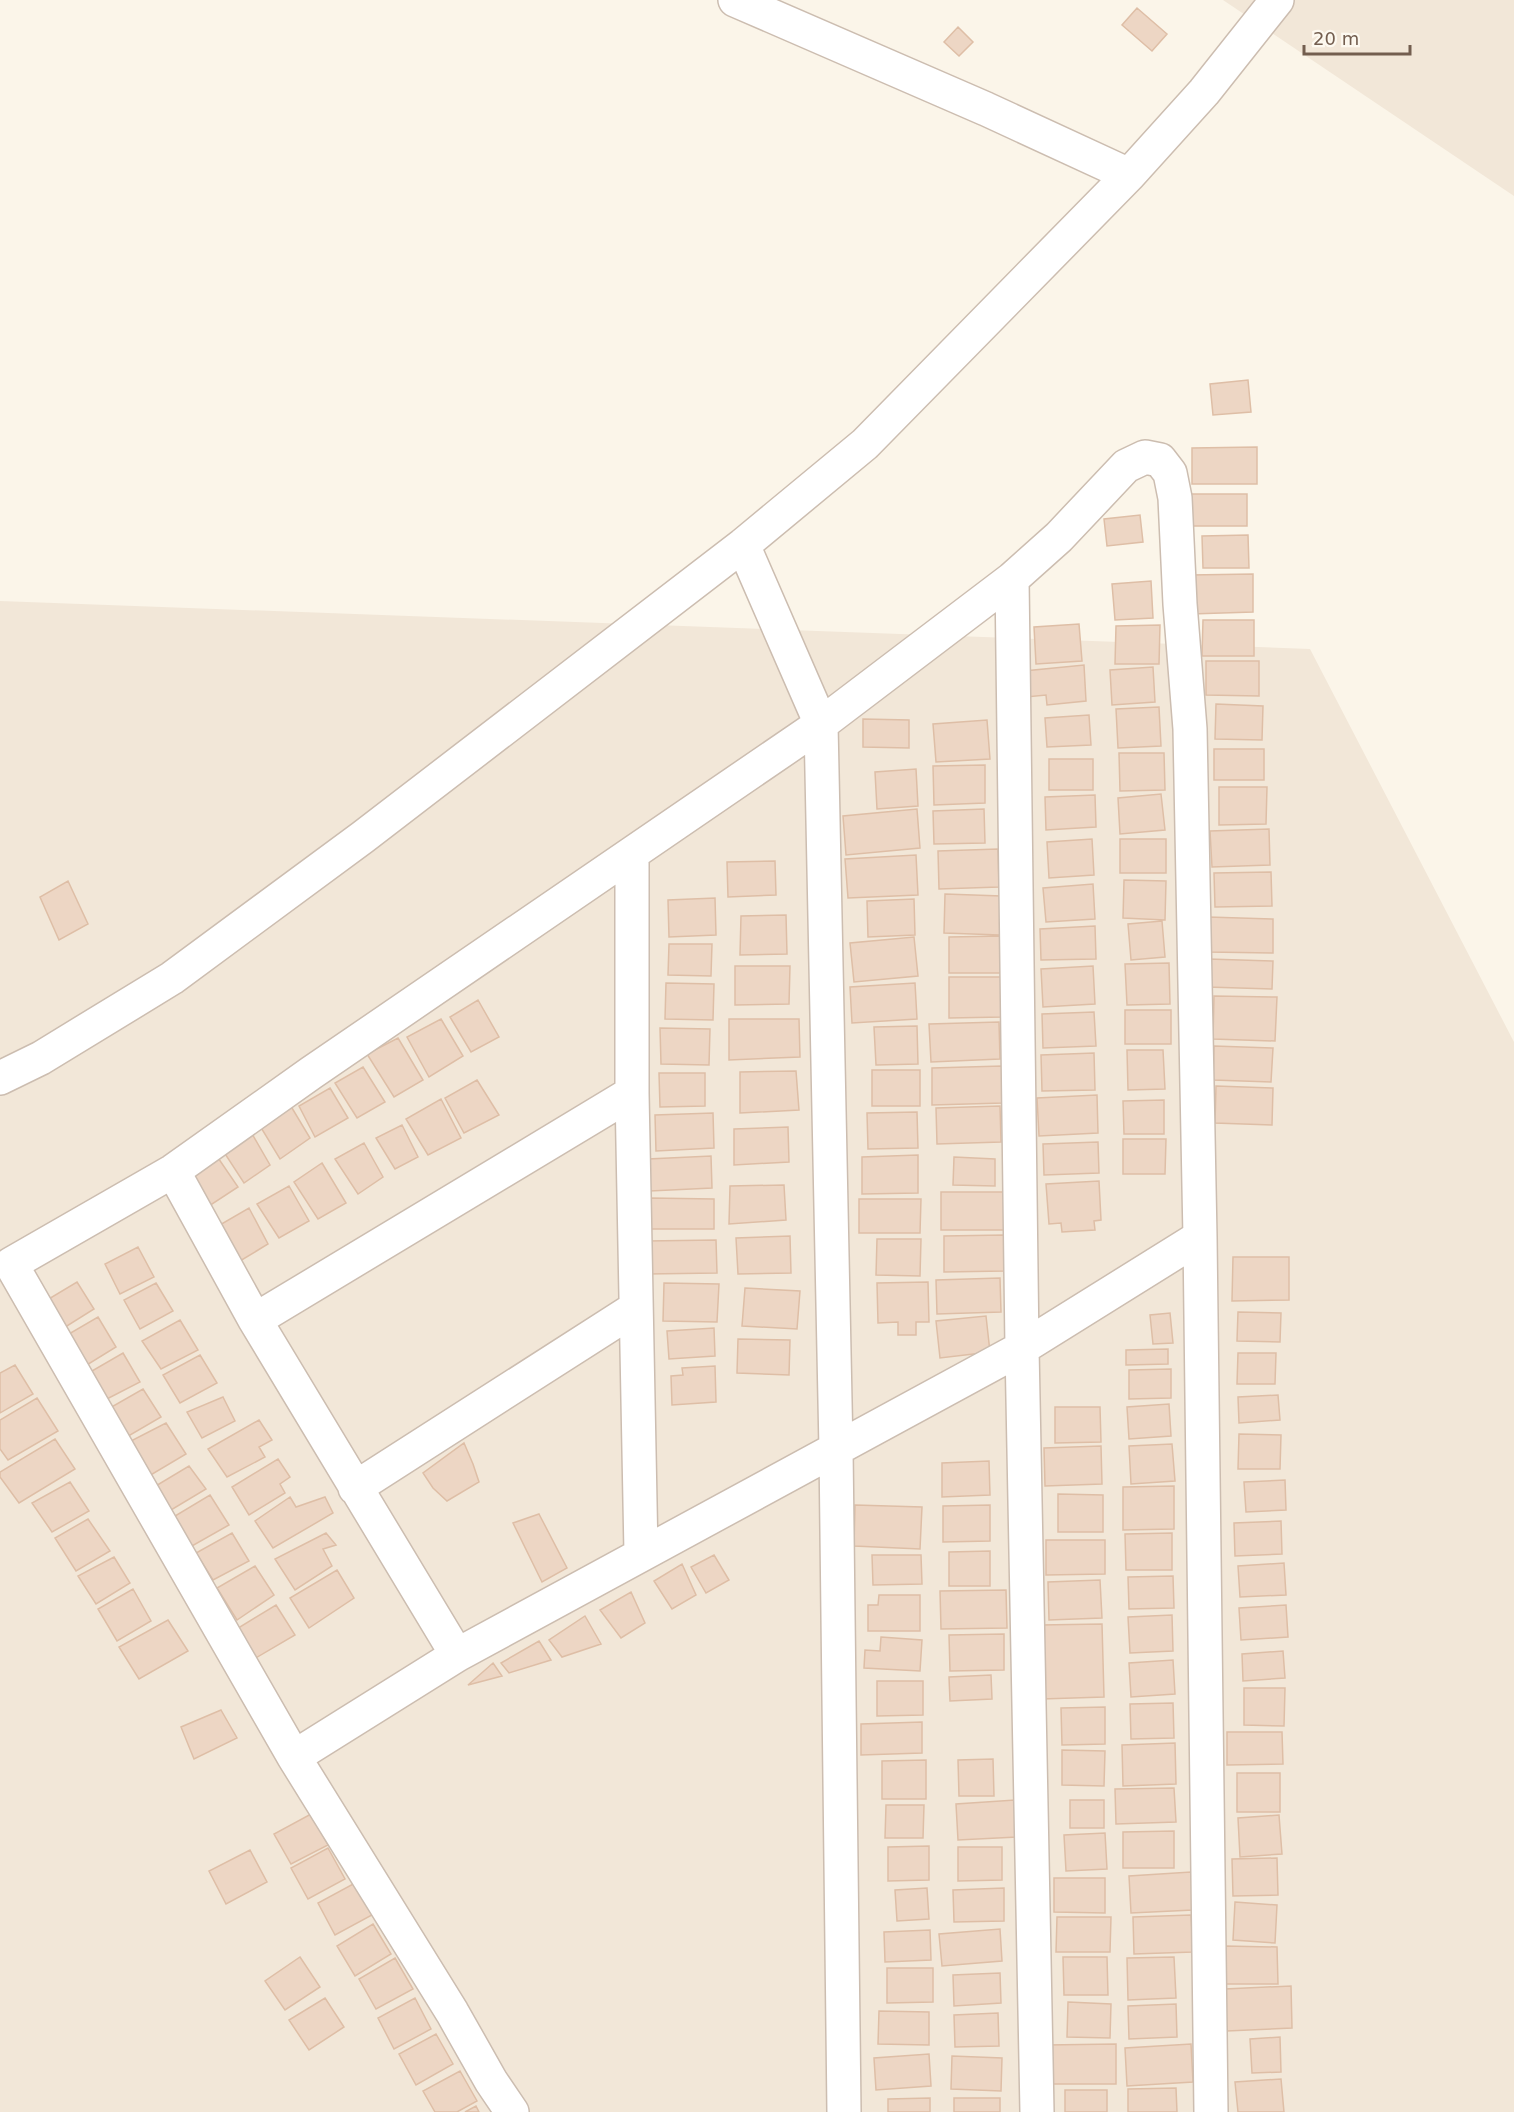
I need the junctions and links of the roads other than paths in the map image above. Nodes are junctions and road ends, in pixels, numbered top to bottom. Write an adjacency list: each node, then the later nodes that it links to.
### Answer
1 (735, 0): 3 (street)
2 (1277, 0): 3 (street)
3 (1129, 175): 4 (street)
4 (743, 545): 6 (street); 8 (street)
5 (1012, 579): 6 (street); 11 (street); 15 (street)
6 (821, 724): 7 (street); 16 (street)
7 (632, 854): 9 (street); 10 (street)
8 (0, 1078)
9 (632, 1093): 13 (street); 14 (street)
10 (173, 1171): 12 (street); 14 (street)
11 (1200, 1237): 15 (street); 24 (street)
12 (6, 1256): 20 (street)
13 (636, 1308): 17 (street); 18 (street)
14 (255, 1320): 17 (street)
15 (1022, 1348): 16 (street); 23 (street)
16 (836, 1449): 18 (street); 22 (street)
17 (356, 1488): 19 (street)
18 (641, 1553): 19 (street)
19 (457, 1655): 20 (street)
20 (294, 1757): 21 (street)
21 (512, 2112)
22 (844, 2112)
23 (1037, 2112)
24 (1211, 2112)

